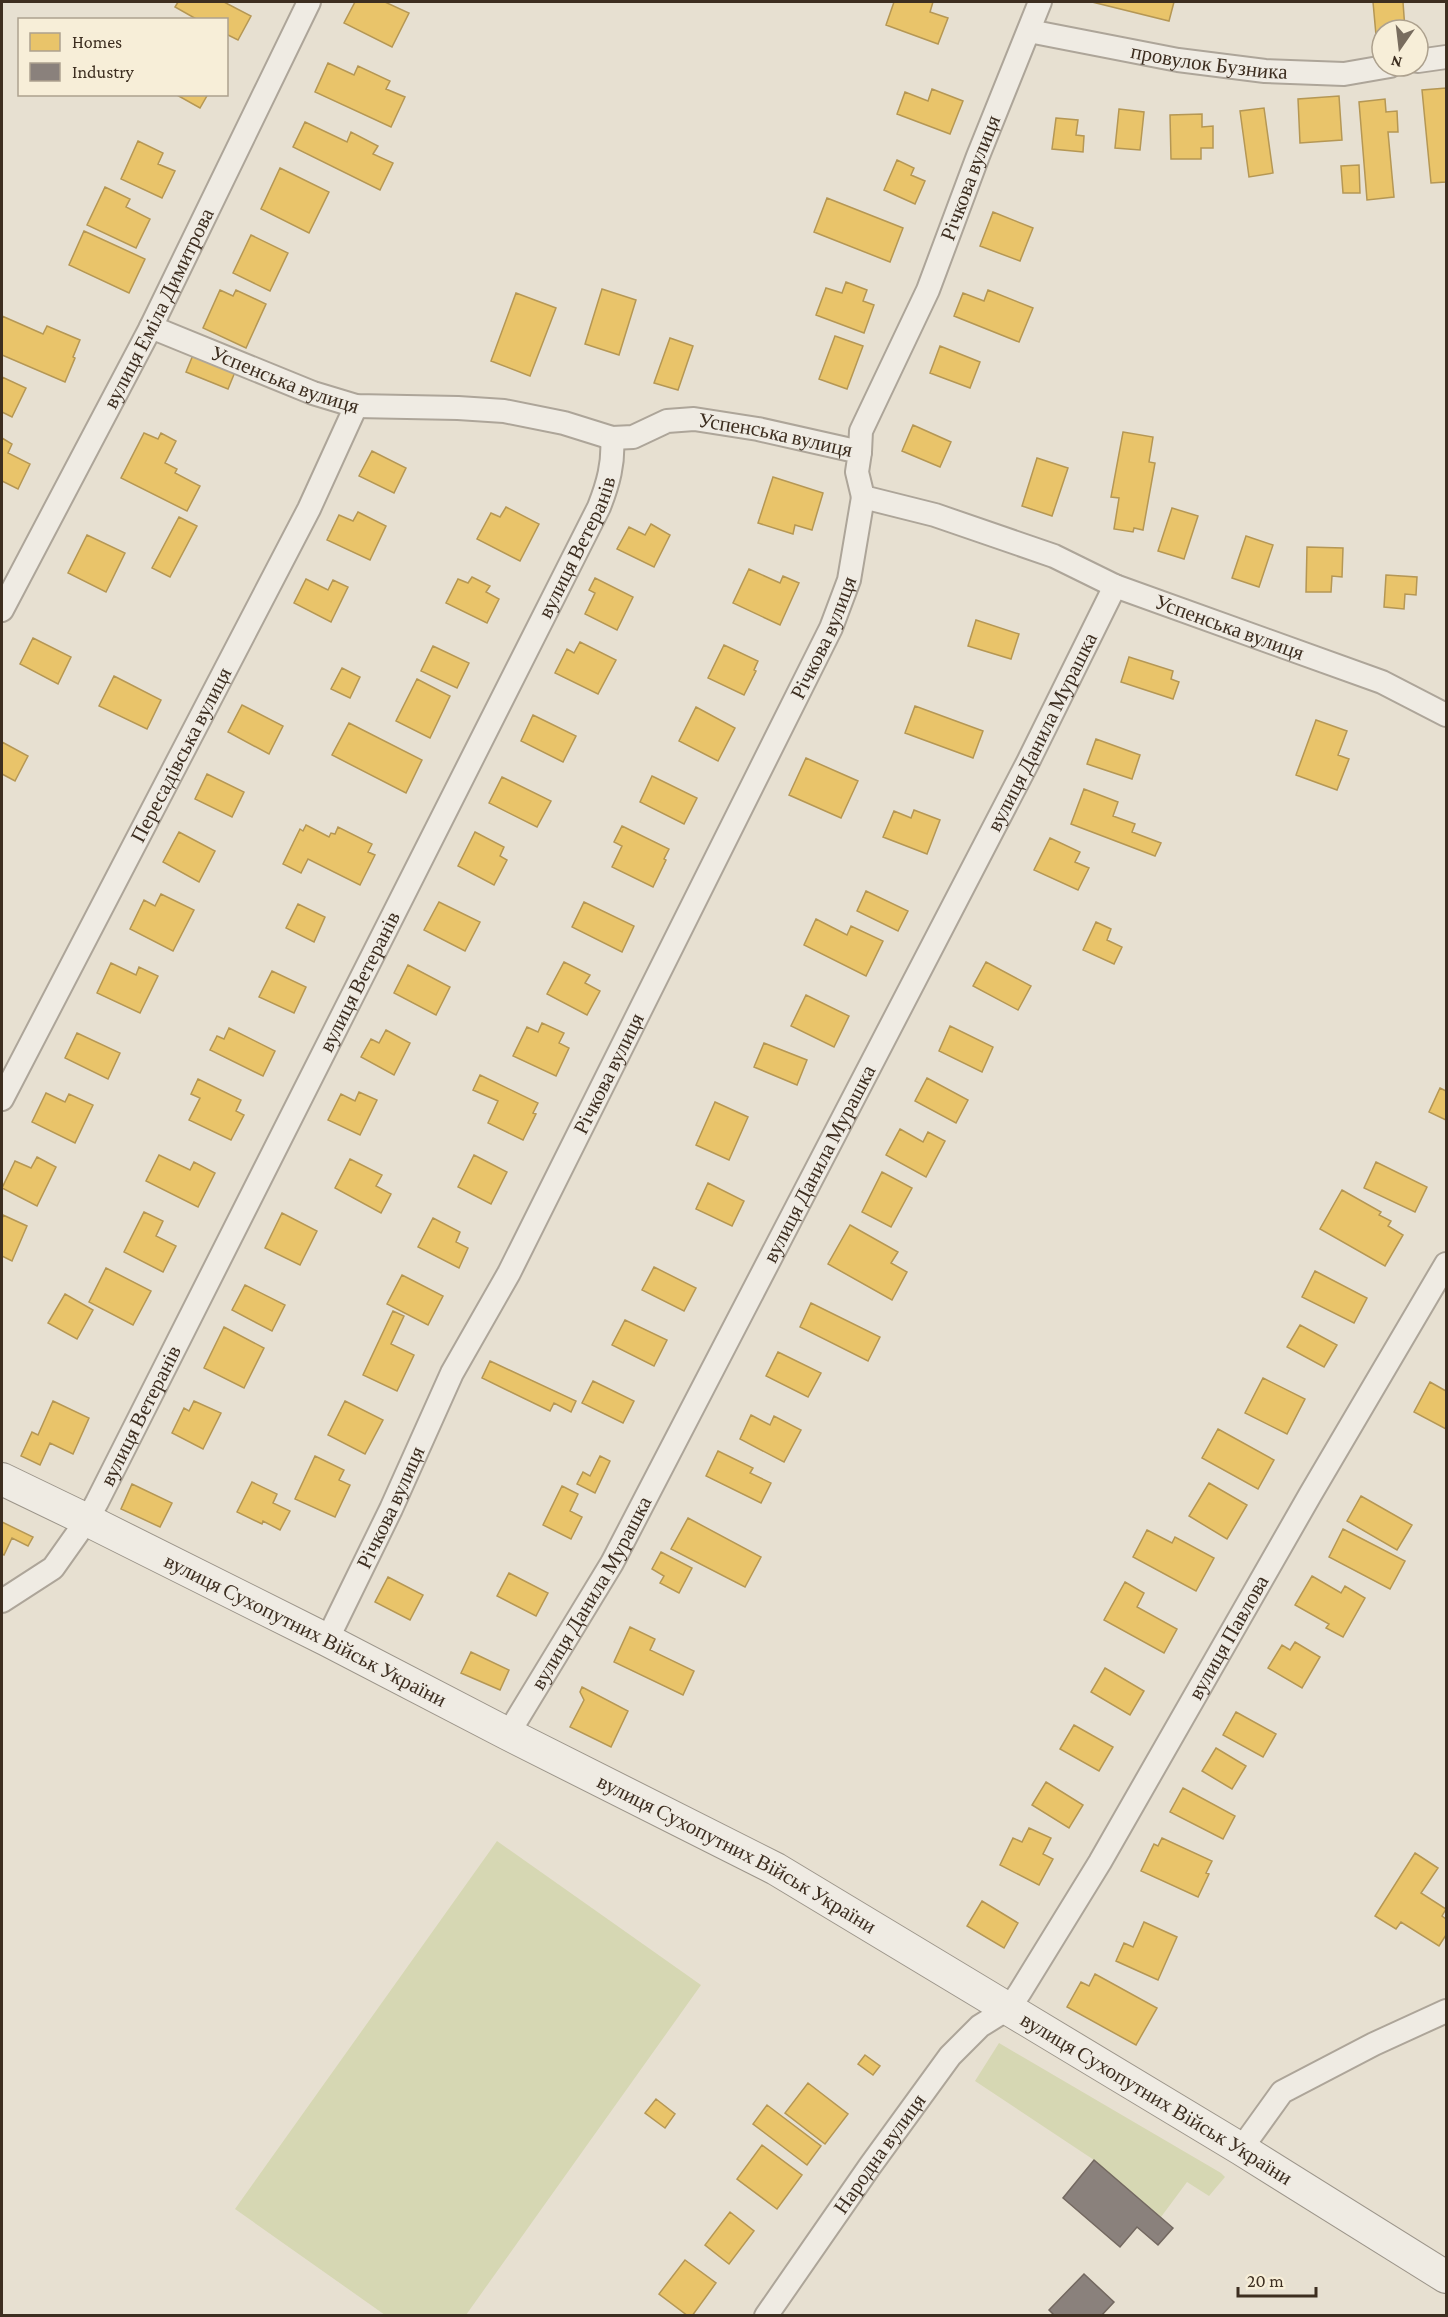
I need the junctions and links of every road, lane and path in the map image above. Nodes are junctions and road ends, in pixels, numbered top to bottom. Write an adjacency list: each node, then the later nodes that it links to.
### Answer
1 (309, 2): 7 (street, вулиця Еміла Димитрова)
2 (1040, 2): 3 (street, Річкова вулиця)
3 (1029, 31): 6 (street, провулок Бузника); 10 (street, Річкова вулиця)
4 (1446, 57): 5 (street)
5 (1430, 59)
6 (1370, 69)
7 (151, 327): 8 (street, Успенська вулиця); 13 (street, вулиця Еміла Димитрова)
8 (356, 406): 9 (street, Успенська вулиця); 15 (street, Пересадівська вулиця)
9 (612, 438): 10 (street, Успенська вулиця); 18 (street, вулиця Ветеранів)
10 (860, 452): 11 (street, Успенська вулиця)
11 (863, 497): 12 (street, Успенська вулиця); 20 (street, Річкова вулиця)
12 (1115, 586): 14 (street, Успенська вулиця); 21 (street, вулиця Данила Мурашка)
13 (2, 610)
14 (1446, 715)
15 (2, 1099)
16 (1446, 1264): 22 (street, вулиця Павлова)
17 (2, 1479): 18 (street, вулиця Сухопутних Військ України)
18 (87, 1520): 19 (street, вулиця Ветеранів); 20 (street, вулиця Сухопутних Військ України)
19 (2, 1601)
20 (327, 1640): 21 (street, вулиця Сухопутних Військ України)
21 (508, 1734): 22 (street, вулиця Сухопутних Військ України)
22 (1009, 2008): 24 (street, вулиця Сухопутних Військ України); 26 (street, Народна вулиця)
23 (1446, 2011): 24 (street)
24 (1241, 2149): 25 (street, вулиця Сухопутних Військ України)
25 (1446, 2277)
26 (766, 2316)

